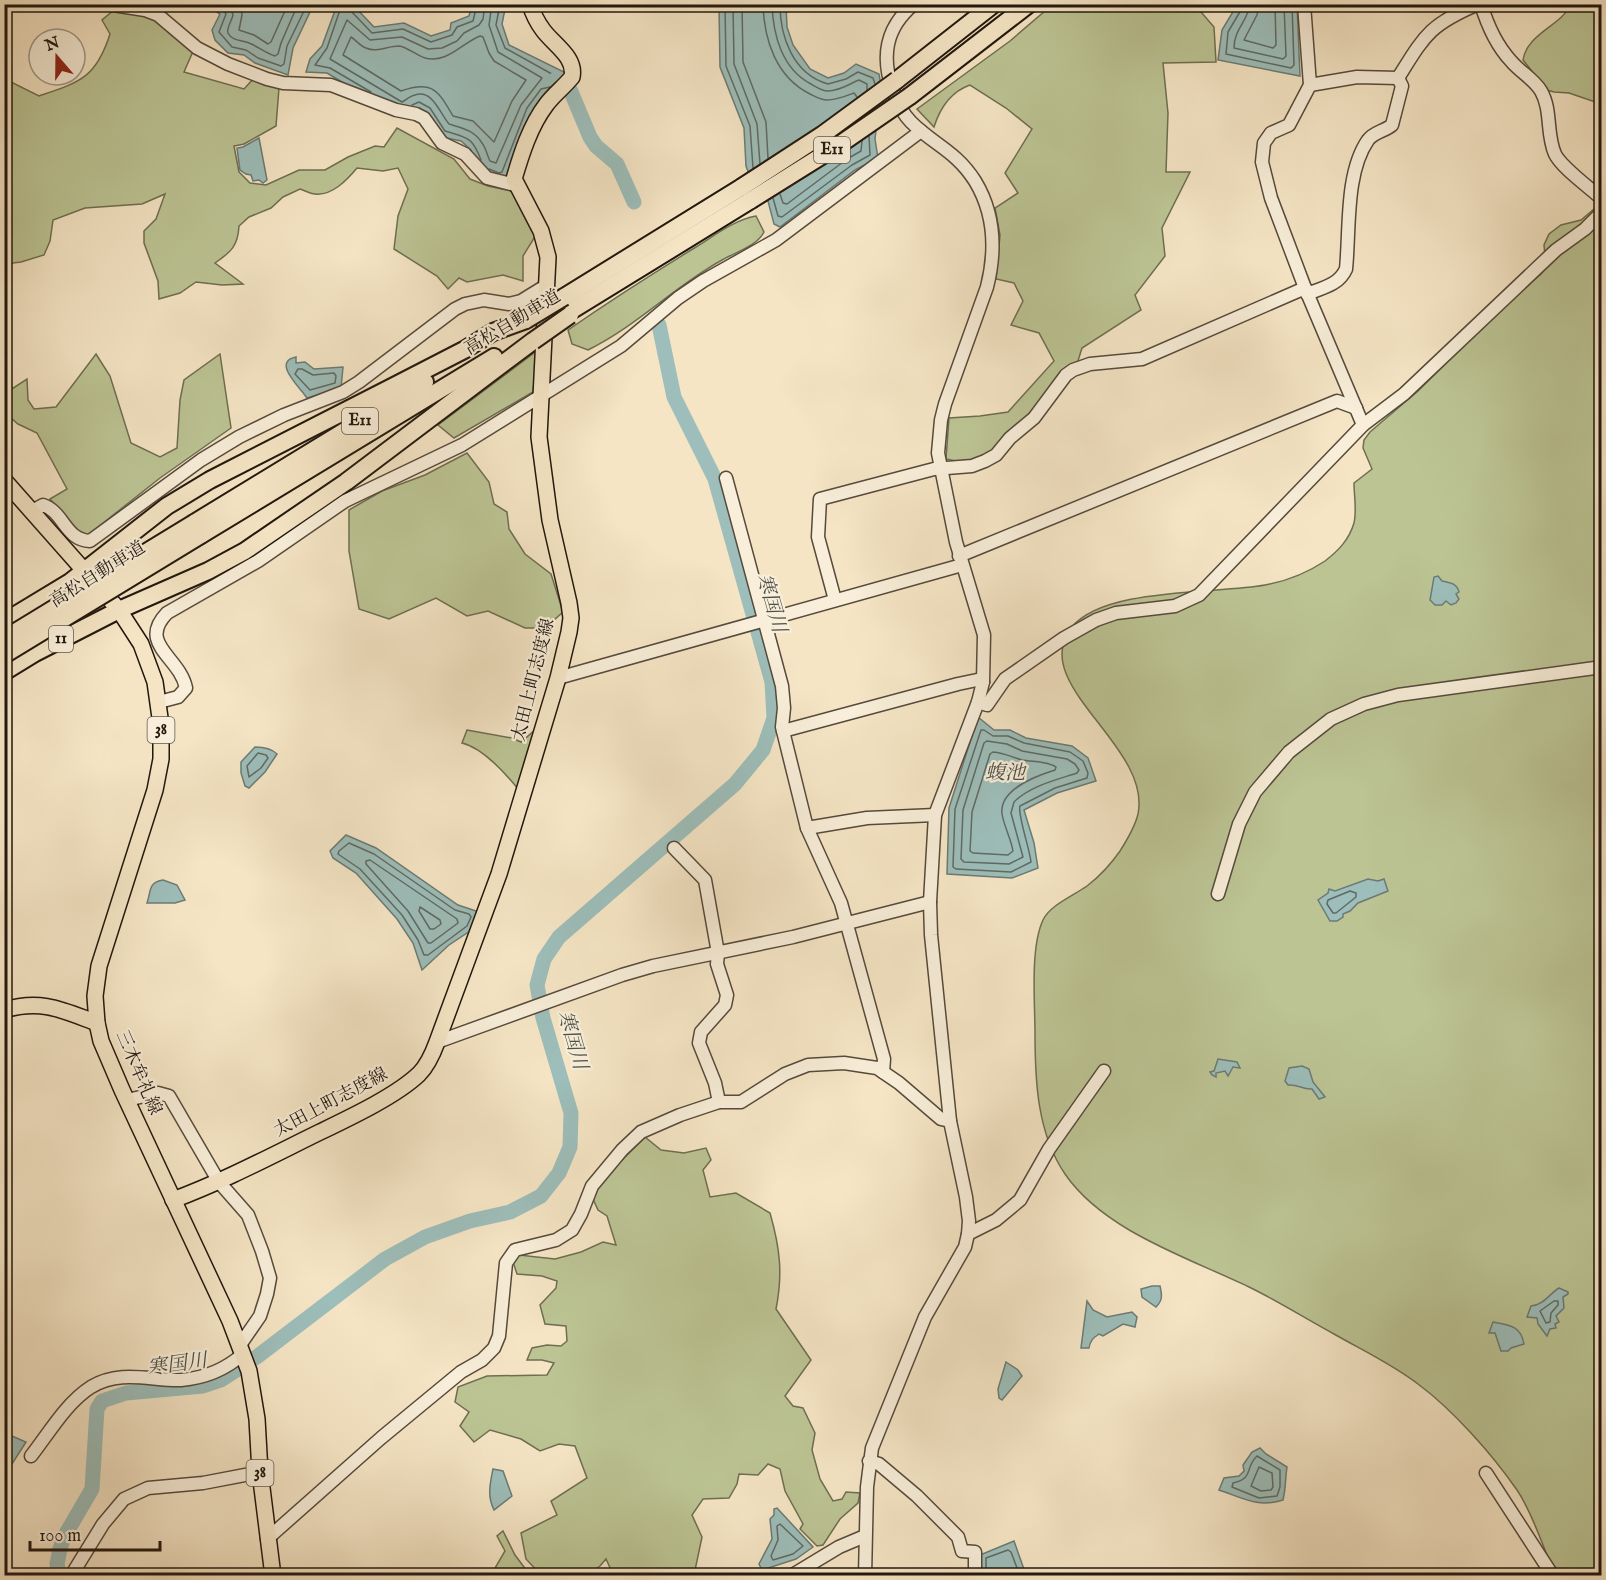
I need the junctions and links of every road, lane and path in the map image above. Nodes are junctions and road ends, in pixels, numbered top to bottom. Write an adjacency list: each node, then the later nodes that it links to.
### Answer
1 (107, 4): 11 (street)
2 (530, 4): 11 (main road)
3 (914, 4): 10 (street)
4 (994, 4): 12 (highway, 高松自動車道 / E11, bridge)
5 (1029, 4): 12 (highway, 高松自動車道 / E11, bridge)
6 (1304, 4): 9 (street)
7 (1479, 4): 8 (street); 13 (street)
8 (1398, 78): 9 (street); 16 (street)
9 (1310, 85): 16 (street)
10 (921, 131): 19 (street); 22 (street)
11 (515, 185): 15 (main road, 太田上町志度線)
12 (747, 194): 17 (highway, 高松自動車道 / E11); 17 (highway, 高松自動車道 / E11)
13 (1602, 199)
14 (1602, 212): 21 (street)
15 (547, 285): 19 (main road, 太田上町志度線); 25 (street)
16 (1306, 291): 20 (street); 22 (street)
17 (567, 308): 18 (highway, 高松自動車道 / E11, bridge)
18 (530, 332): 26 (highway, 高松自動車道 / E11); 28 (highway); 30 (highway)
19 (542, 395): 37 (main road, 太田上町志度線); 39 (street)
20 (1356, 408): 21 (street); 27 (street)
21 (1363, 425): 40 (street)
22 (941, 468): 27 (street); 29 (street)
23 (726, 478): 31 (street)
24 (4, 480): 25 (main road, 三木牟礼線 / 38)
25 (32, 511): 28 (main road, 三木牟礼線 / 38)
26 (197, 529): 33 (highway, 高松自動車道 / E11, bridge); 34 (highway, 高松自動車道 / E11, bridge)
27 (960, 560): 29 (street); 38 (street)
28 (85, 570): 30 (main road, 三木牟礼線 / 38); 32 (highway, 11)
29 (836, 600): 31 (street)
30 (119, 610): 36 (highway, 11); 39 (main road, 三木牟礼線 / 38)
31 (763, 621): 37 (street); 41 (street)
32 (4, 622)
33 (4, 639)
34 (4, 655)
35 (1602, 667): 45 (street)
36 (4, 672)
37 (558, 678): 51 (main road, 太田上町志度線)
38 (982, 682): 40 (street); 41 (street)
39 (159, 702): 50 (main road, 三木牟礼線 / 38)
40 (978, 702): 42 (street)
41 (783, 731): 43 (street)
42 (935, 815): 43 (street); 46 (street)
43 (807, 828): 47 (street)
44 (674, 848): 48 (street)
45 (1218, 894)
46 (930, 902): 47 (street); 56 (street)
47 (847, 923): 48 (street); 53 (street)
48 (718, 953): 51 (street); 55 (street)
49 (4, 1010): 50 (main road)
50 (97, 1023): 54 (main road, 三木牟礼線 / 38)
51 (437, 1042): 57 (main road, 太田上町志度線)
52 (1104, 1071): 59 (street)
53 (883, 1072): 55 (street); 56 (street)
54 (126, 1100): 57 (street); 58 (main road, 三木牟礼線 / 38)
55 (719, 1102): 66 (street)
56 (950, 1121): 59 (street)
57 (219, 1182): 58 (main road, 太田上町志度線); 60 (street)
58 (173, 1200): 60 (main road, 三木牟礼線 / 38)
59 (968, 1234): 62 (street)
60 (244, 1357): 61 (street); 63 (main road, 三木牟礼線 / 38)
61 (31, 1456)
62 (869, 1461): 65 (street); 71 (street)
63 (260, 1472): 66 (main road, 三木牟礼線 / 38); 67 (street)
64 (1486, 1473): 72 (street)
65 (865, 1536): 69 (street); 70 (street)
66 (267, 1539): 68 (main road, 三木牟礼線 / 38)
67 (71, 1575)
68 (273, 1575)
69 (791, 1575)
70 (864, 1575)
71 (975, 1575)
72 (1553, 1575)

